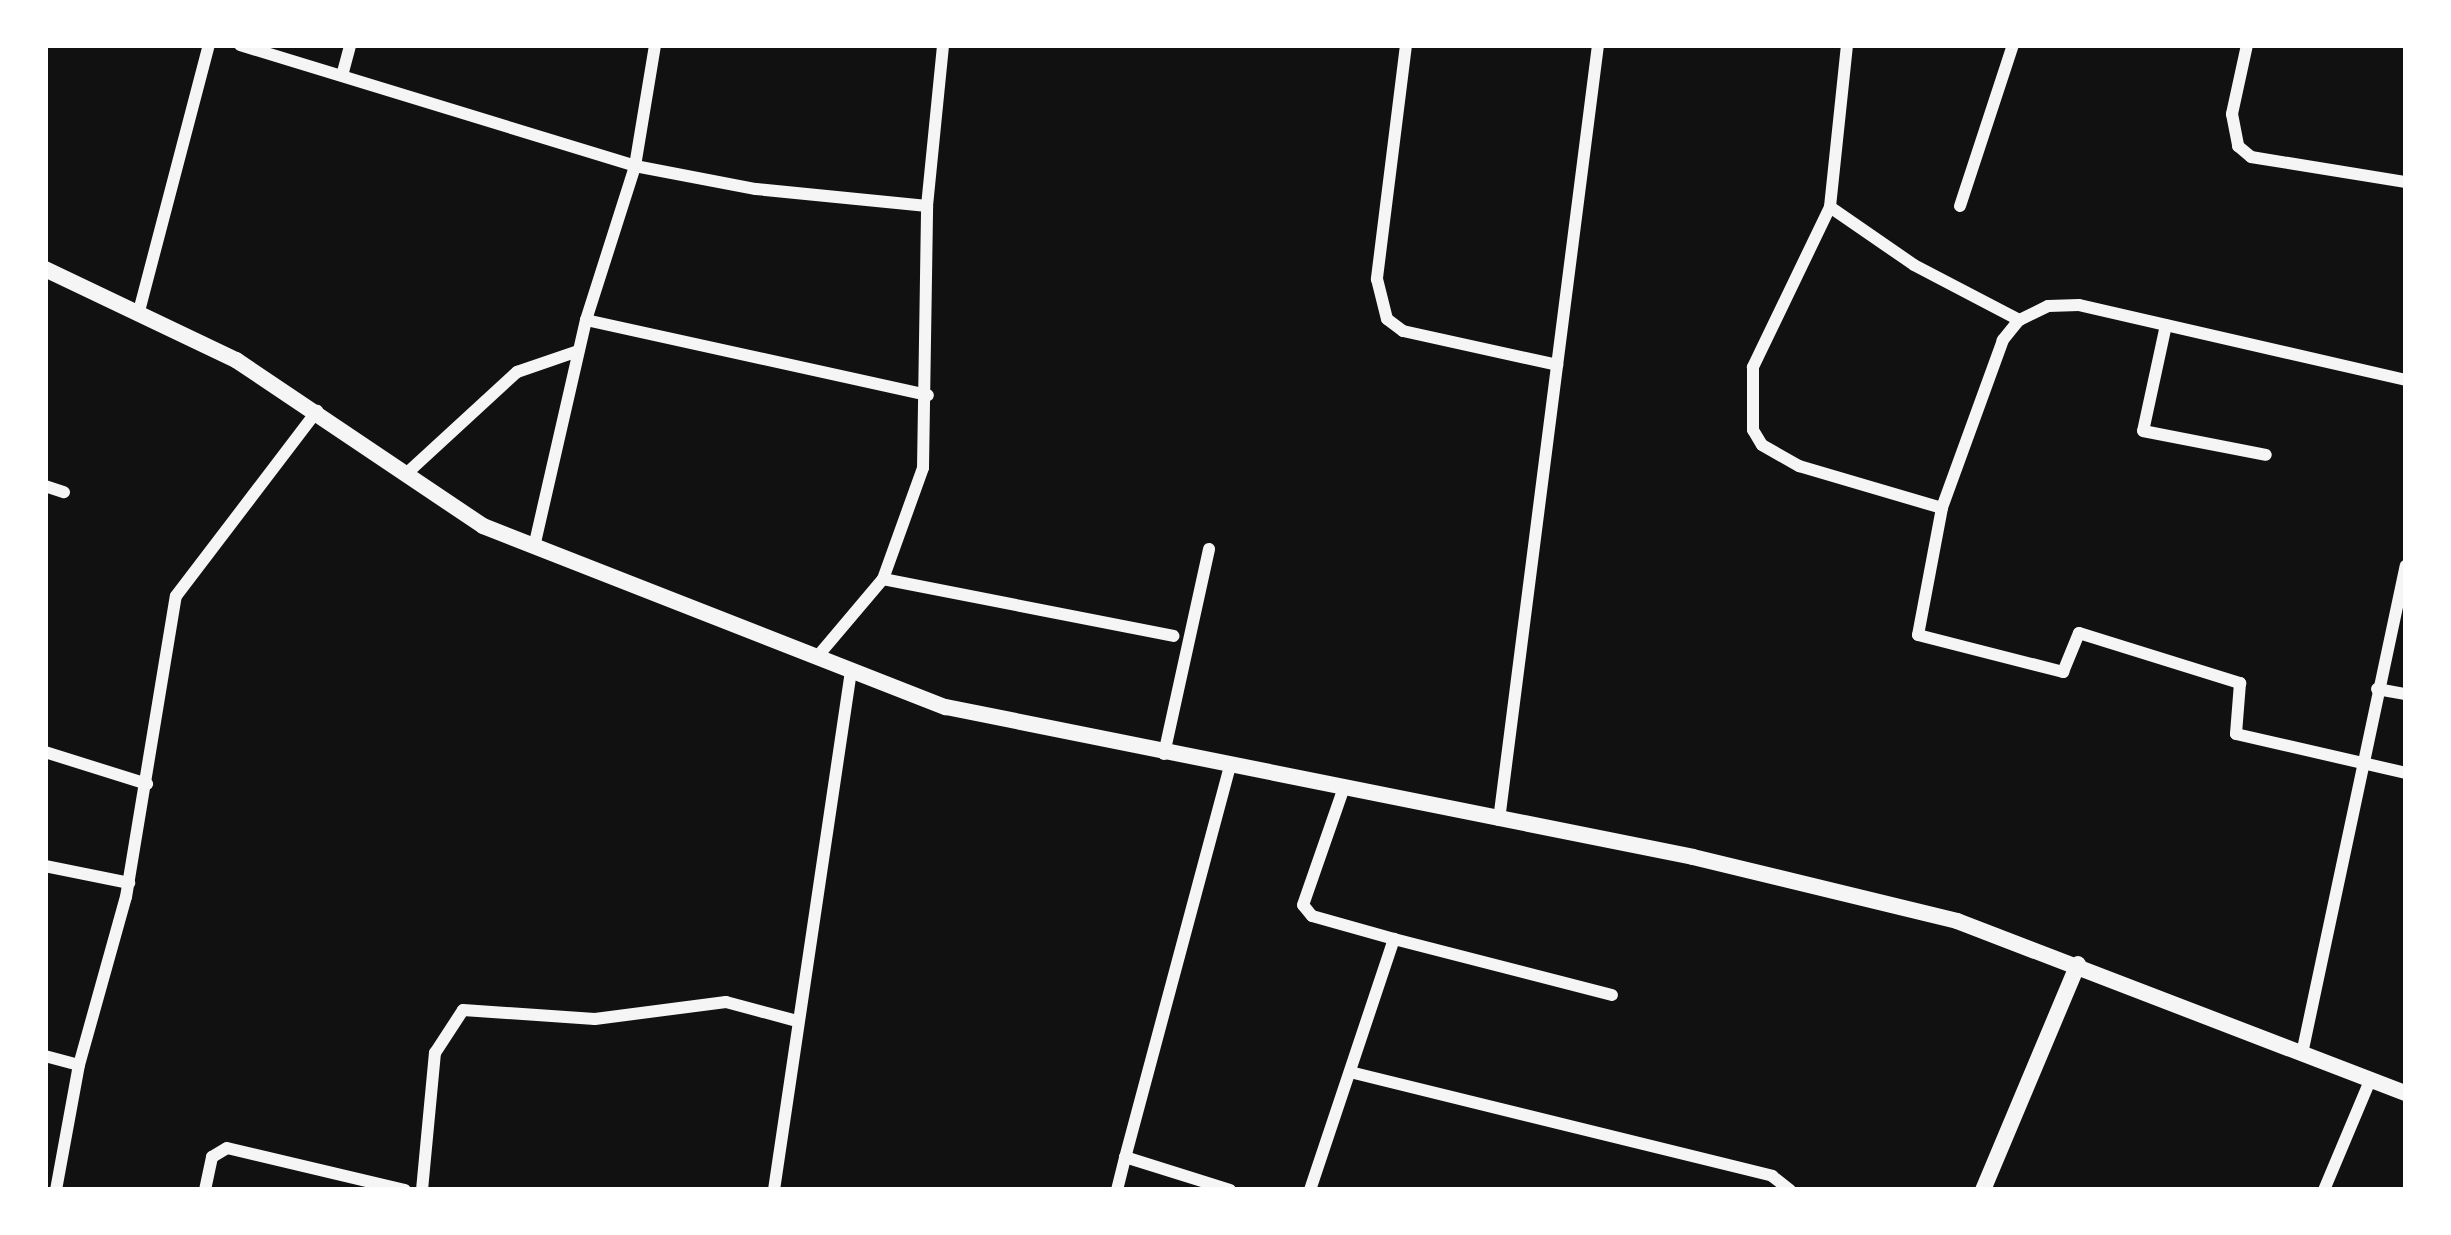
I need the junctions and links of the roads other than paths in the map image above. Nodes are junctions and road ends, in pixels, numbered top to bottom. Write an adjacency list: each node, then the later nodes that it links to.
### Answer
1 (209, 45): 18 (street)
2 (239, 45): 11 (street)
3 (350, 45): 11 (street)
4 (655, 45): 12 (street)
5 (943, 45): 14 (street)
6 (1406, 45): 23 (street)
7 (1598, 45): 23 (street)
8 (1847, 45): 15 (street)
9 (2013, 45): 16 (street)
10 (2247, 45): 13 (street)
11 (343, 72): 12 (street)
12 (635, 166): 14 (street); 19 (street)
13 (2406, 182)
14 (927, 206): 25 (street)
15 (1830, 206): 20 (street); 31 (street)
16 (1960, 206)
17 (45, 269): 18 (street)
18 (138, 315): 26 (street)
19 (586, 320): 22 (street); 25 (street)
20 (2019, 320): 21 (street); 31 (street)
21 (2166, 325): 24 (street); 27 (street)
22 (578, 351): 28 (street); 32 (street)
23 (1557, 365): 48 (street)
24 (2406, 380)
25 (928, 395): 35 (street)
26 (317, 411): 28 (street); 46 (street)
27 (2266, 455)
28 (406, 474): 32 (street)
29 (45, 486): 30 (street)
30 (64, 492)
31 (1942, 508): 43 (street)
32 (534, 547): 37 (street)
33 (1209, 549): 42 (street)
34 (2406, 566): 39 (street)
35 (883, 579): 36 (street); 37 (street)
36 (1173, 636)
37 (817, 657): 38 (street)
38 (851, 671): 42 (street); 54 (street)
39 (2377, 689): 40 (street); 43 (street)
40 (2406, 694)
41 (45, 752): 46 (street)
42 (1164, 754): 44 (street)
43 (2359, 761): 45 (street); 55 (street)
44 (1230, 766): 47 (street); 61 (street)
45 (2406, 773)
46 (147, 784): 50 (street)
47 (1344, 787): 48 (street); 51 (street)
48 (1499, 820): 52 (street)
49 (45, 866): 50 (street)
50 (129, 883): 57 (street)
51 (1394, 939): 53 (street); 58 (street)
52 (2078, 964): 55 (street); 72 (street)
53 (1612, 995)
54 (797, 1021): 66 (street); 67 (street)
55 (2303, 1049): 59 (street)
56 (45, 1056): 57 (street)
57 (79, 1065): 62 (street)
58 (1350, 1072): 70 (street); 71 (street)
59 (2371, 1078): 60 (street); 73 (street)
60 (2406, 1093)
61 (1124, 1157): 68 (street); 69 (street)
62 (52, 1168): 63 (street)
63 (56, 1190)
64 (205, 1190): 65 (street)
65 (405, 1190)
66 (422, 1190)
67 (774, 1190)
68 (1117, 1190)
69 (1230, 1190)
70 (1310, 1190)
71 (1790, 1190)
72 (1983, 1190)
73 (2324, 1190)

